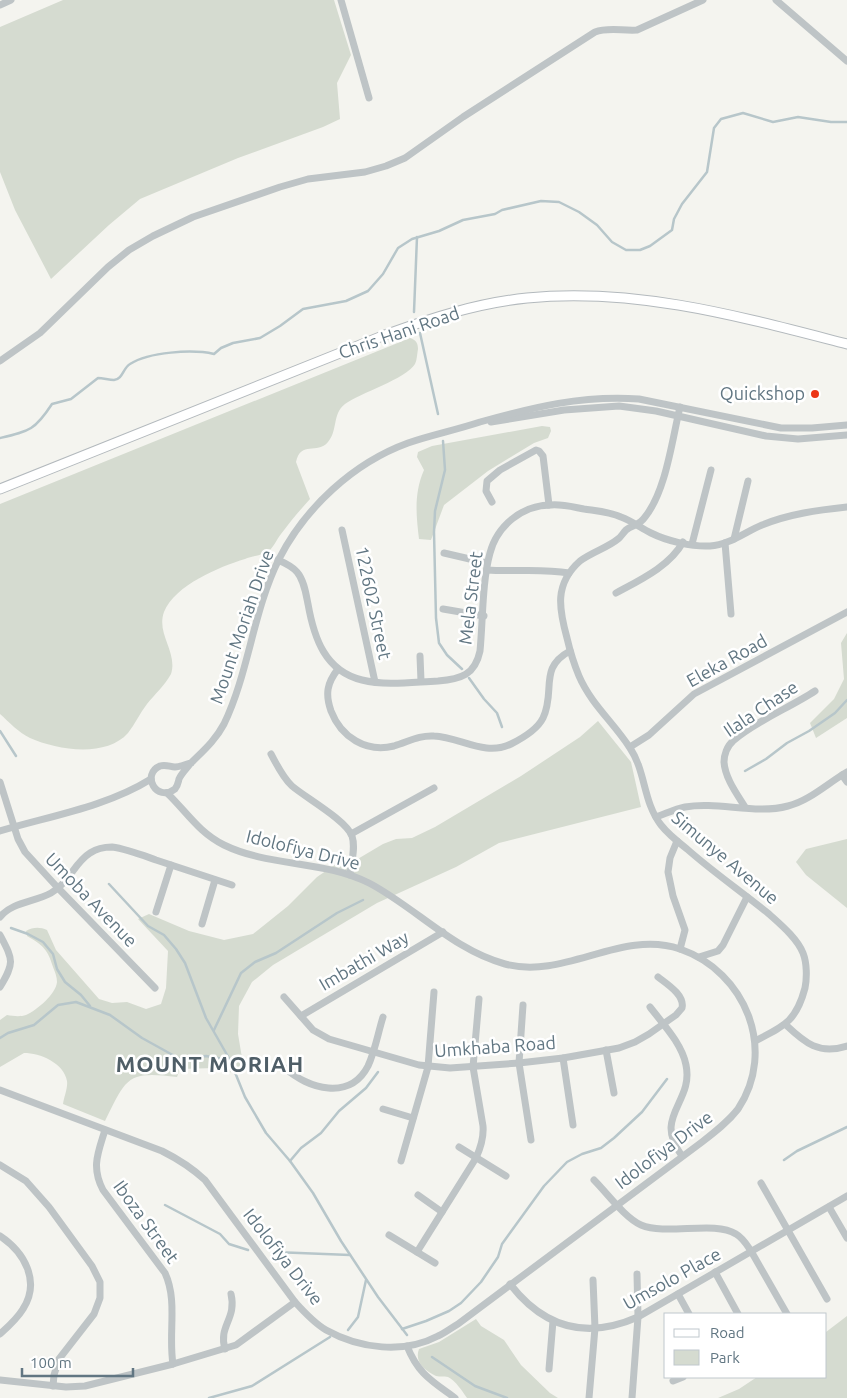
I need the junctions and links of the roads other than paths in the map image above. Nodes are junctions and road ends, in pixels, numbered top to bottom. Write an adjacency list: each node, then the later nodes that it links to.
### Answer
1 (11, 0): 5 (street)
2 (341, 0): 7 (street)
3 (703, 0): 9 (street)
4 (776, 0): 6 (street)
5 (0, 5)
6 (847, 61)
7 (369, 98)
8 (847, 344): 17 (main road, Chris Hani Road)
9 (0, 361)
10 (680, 407): 11 (street); 12 (street, Mount Moriah Drive); 13 (street, Mount Moriah Drive)
11 (677, 417): 12 (street, Mount Moriah Drive); 14 (street, Mount Moriah Drive); 21 (street)
12 (480, 422): 28 (street, Mount Moriah Drive)
13 (847, 425)
14 (847, 436)
15 (711, 470): 26 (street)
16 (748, 481): 23 (street)
17 (0, 489)
18 (492, 502): 19 (street)
19 (549, 504): 21 (street, Mela Street); 29 (street, Mela Street)
20 (847, 508): 23 (street, Mela Street)
21 (639, 525): 24 (street, Mela Street); 30 (street)
22 (342, 530): 40 (street, 122602 Street)
23 (734, 540): 25 (street, Mela Street)
24 (683, 542): 26 (street, Mela Street); 31 (street)
25 (726, 543): 26 (street, Mela Street); 34 (street)
26 (692, 544)
27 (444, 553): 29 (street)
28 (278, 560): 38 (street, Mela Street); 44 (street, Mount Moriah Drive)
29 (487, 566): 30 (street); 35 (street, Mela Street)
30 (569, 573): 36 (street, Simunye Avenue)
31 (616, 592)
32 (443, 609): 35 (street)
33 (847, 612): 42 (street, Eleka Road)
34 (731, 614)
35 (484, 616): 39 (street, Mela Street)
36 (570, 651): 38 (street); 42 (street, Simunye Avenue)
37 (420, 656): 39 (street)
38 (338, 669): 40 (street, Mela Street)
39 (421, 681): 40 (street, Mela Street)
40 (375, 682)
41 (815, 691): 57 (street, Ilala Chase)
42 (630, 747): 58 (street, Simunye Avenue)
43 (271, 754): 61 (street)
44 (191, 763): 45 (street, Mount Moriah Drive); 47 (street, Mount Moriah Drive)
45 (173, 768): 47 (street); 48 (street, Mount Moriah Drive)
46 (845, 773): 50 (street); 57 (street)
47 (179, 778): 51 (street, Mount Moriah Drive)
48 (151, 779): 52 (street); 54 (street, Mount Moriah Drive)
49 (0, 782): 59 (street, Umoba Avenue)
50 (847, 782)
51 (177, 786): 55 (street); 56 (street)
52 (154, 788): 54 (street, Mount Moriah Drive); 55 (street, Mount Moriah Drive)
53 (434, 788): 61 (street)
54 (134, 790): 59 (street, Mount Moriah Drive)
55 (167, 793): 56 (street, Idolofiya Drive)
56 (180, 805): 64 (street, Idolofiya Drive)
57 (745, 808): 58 (street)
58 (656, 817): 62 (street, Simunye Avenue)
59 (14, 827): 60 (street, Mount Moriah Drive); 67 (street, Umoba Avenue)
60 (0, 832)
61 (351, 834): 64 (street)
62 (677, 841): 68 (street, Simunye Avenue); 74 (street)
63 (171, 865): 65 (street); 67 (street); 69 (street)
64 (350, 875): 72 (street, Idolofiya Drive)
65 (215, 880): 66 (street); 71 (street)
66 (232, 885)
67 (58, 888): 70 (street); 78 (street, Umoba Avenue)
68 (747, 897): 75 (street); 87 (street, Simunye Avenue)
69 (156, 912)
70 (0, 917)
71 (202, 924)
72 (443, 932): 74 (street, Idolofiya Drive); 84 (street, Imbathi Way)
73 (0, 935): 77 (street)
74 (680, 949): 75 (street, Idolofiya Drive)
75 (699, 957): 88 (street, Idolofiya Drive)
76 (658, 977): 86 (street, Umkhaba Road)
77 (0, 987)
78 (155, 988)
79 (434, 992): 94 (street)
80 (284, 996): 84 (street, Umkhaba Road)
81 (479, 999): 95 (street)
82 (523, 1005): 93 (street)
83 (650, 1007): 86 (street)
84 (301, 1016): 91 (street, Umkhaba Road)
85 (383, 1017): 91 (street)
86 (663, 1025): 90 (street, Umkhaba Road); 105 (street)
87 (786, 1025): 88 (street, Simunye Avenue); 89 (street)
88 (755, 1040): 105 (street, Idolofiya Drive)
89 (847, 1046)
90 (606, 1050): 92 (street, Umkhaba Road); 98 (street)
91 (372, 1052): 94 (street, Umkhaba Road); 96 (street)
92 (563, 1058): 93 (street, Umkhaba Road); 101 (street)
93 (519, 1063): 95 (street, Umkhaba Road); 103 (street)
94 (428, 1066): 95 (street, Umkhaba Road); 100 (street)
95 (473, 1067): 106 (street)
96 (285, 1068)
97 (0, 1090): 102 (street, Idolofiya Drive)
98 (614, 1093)
99 (383, 1109): 100 (street)
100 (413, 1118): 107 (street)
101 (573, 1125)
102 (105, 1130): 131 (street, Idolofiya Drive); 141 (street, Iboza Street)
103 (531, 1140)
104 (459, 1147): 106 (street)
105 (682, 1156): 114 (street, Idolofiya Drive)
106 (476, 1158): 109 (street); 116 (street)
107 (401, 1161)
108 (0, 1165): 146 (street)
109 (506, 1176)
110 (594, 1180): 114 (street)
111 (761, 1183): 117 (street)
112 (418, 1195): 116 (street)
113 (847, 1196): 115 (street, Umsolo Place)
114 (617, 1204): 121 (street); 127 (street, Idolofiya Drive)
115 (829, 1207): 117 (street, Umsolo Place); 120 (street)
116 (442, 1212): 122 (street)
117 (788, 1230): 121 (street, Umsolo Place); 130 (street)
118 (389, 1234): 122 (street)
119 (0, 1236): 138 (street)
120 (847, 1238)
121 (751, 1251): 124 (street, Umsolo Place); 134 (street)
122 (417, 1252): 123 (street)
123 (435, 1263)
124 (715, 1272): 129 (street, Umsolo Place); 133 (street)
125 (637, 1274): 135 (street)
126 (594, 1280): 137 (street)
127 (510, 1284): 136 (street, Umsolo Place); 139 (street, Idolofiya Drive)
128 (231, 1294): 140 (street)
129 (678, 1294): 132 (street); 135 (street, Umsolo Place)
130 (827, 1299)
131 (295, 1302): 139 (street, Idolofiya Drive); 140 (street)
132 (689, 1313)
133 (737, 1313)
134 (786, 1313)
135 (638, 1317): 137 (street, Umsolo Place); 149 (street)
136 (553, 1321): 137 (street, Umsolo Place); 142 (street)
137 (595, 1328): 148 (street)
138 (0, 1334)
139 (407, 1346): 147 (street)
140 (225, 1349): 141 (street)
141 (173, 1364): 146 (street)
142 (548, 1369)
143 (679, 1378): 145 (street)
144 (0, 1380): 146 (street)
145 (672, 1380)
146 (53, 1386)
147 (455, 1398)
148 (589, 1398)
149 (632, 1398)

